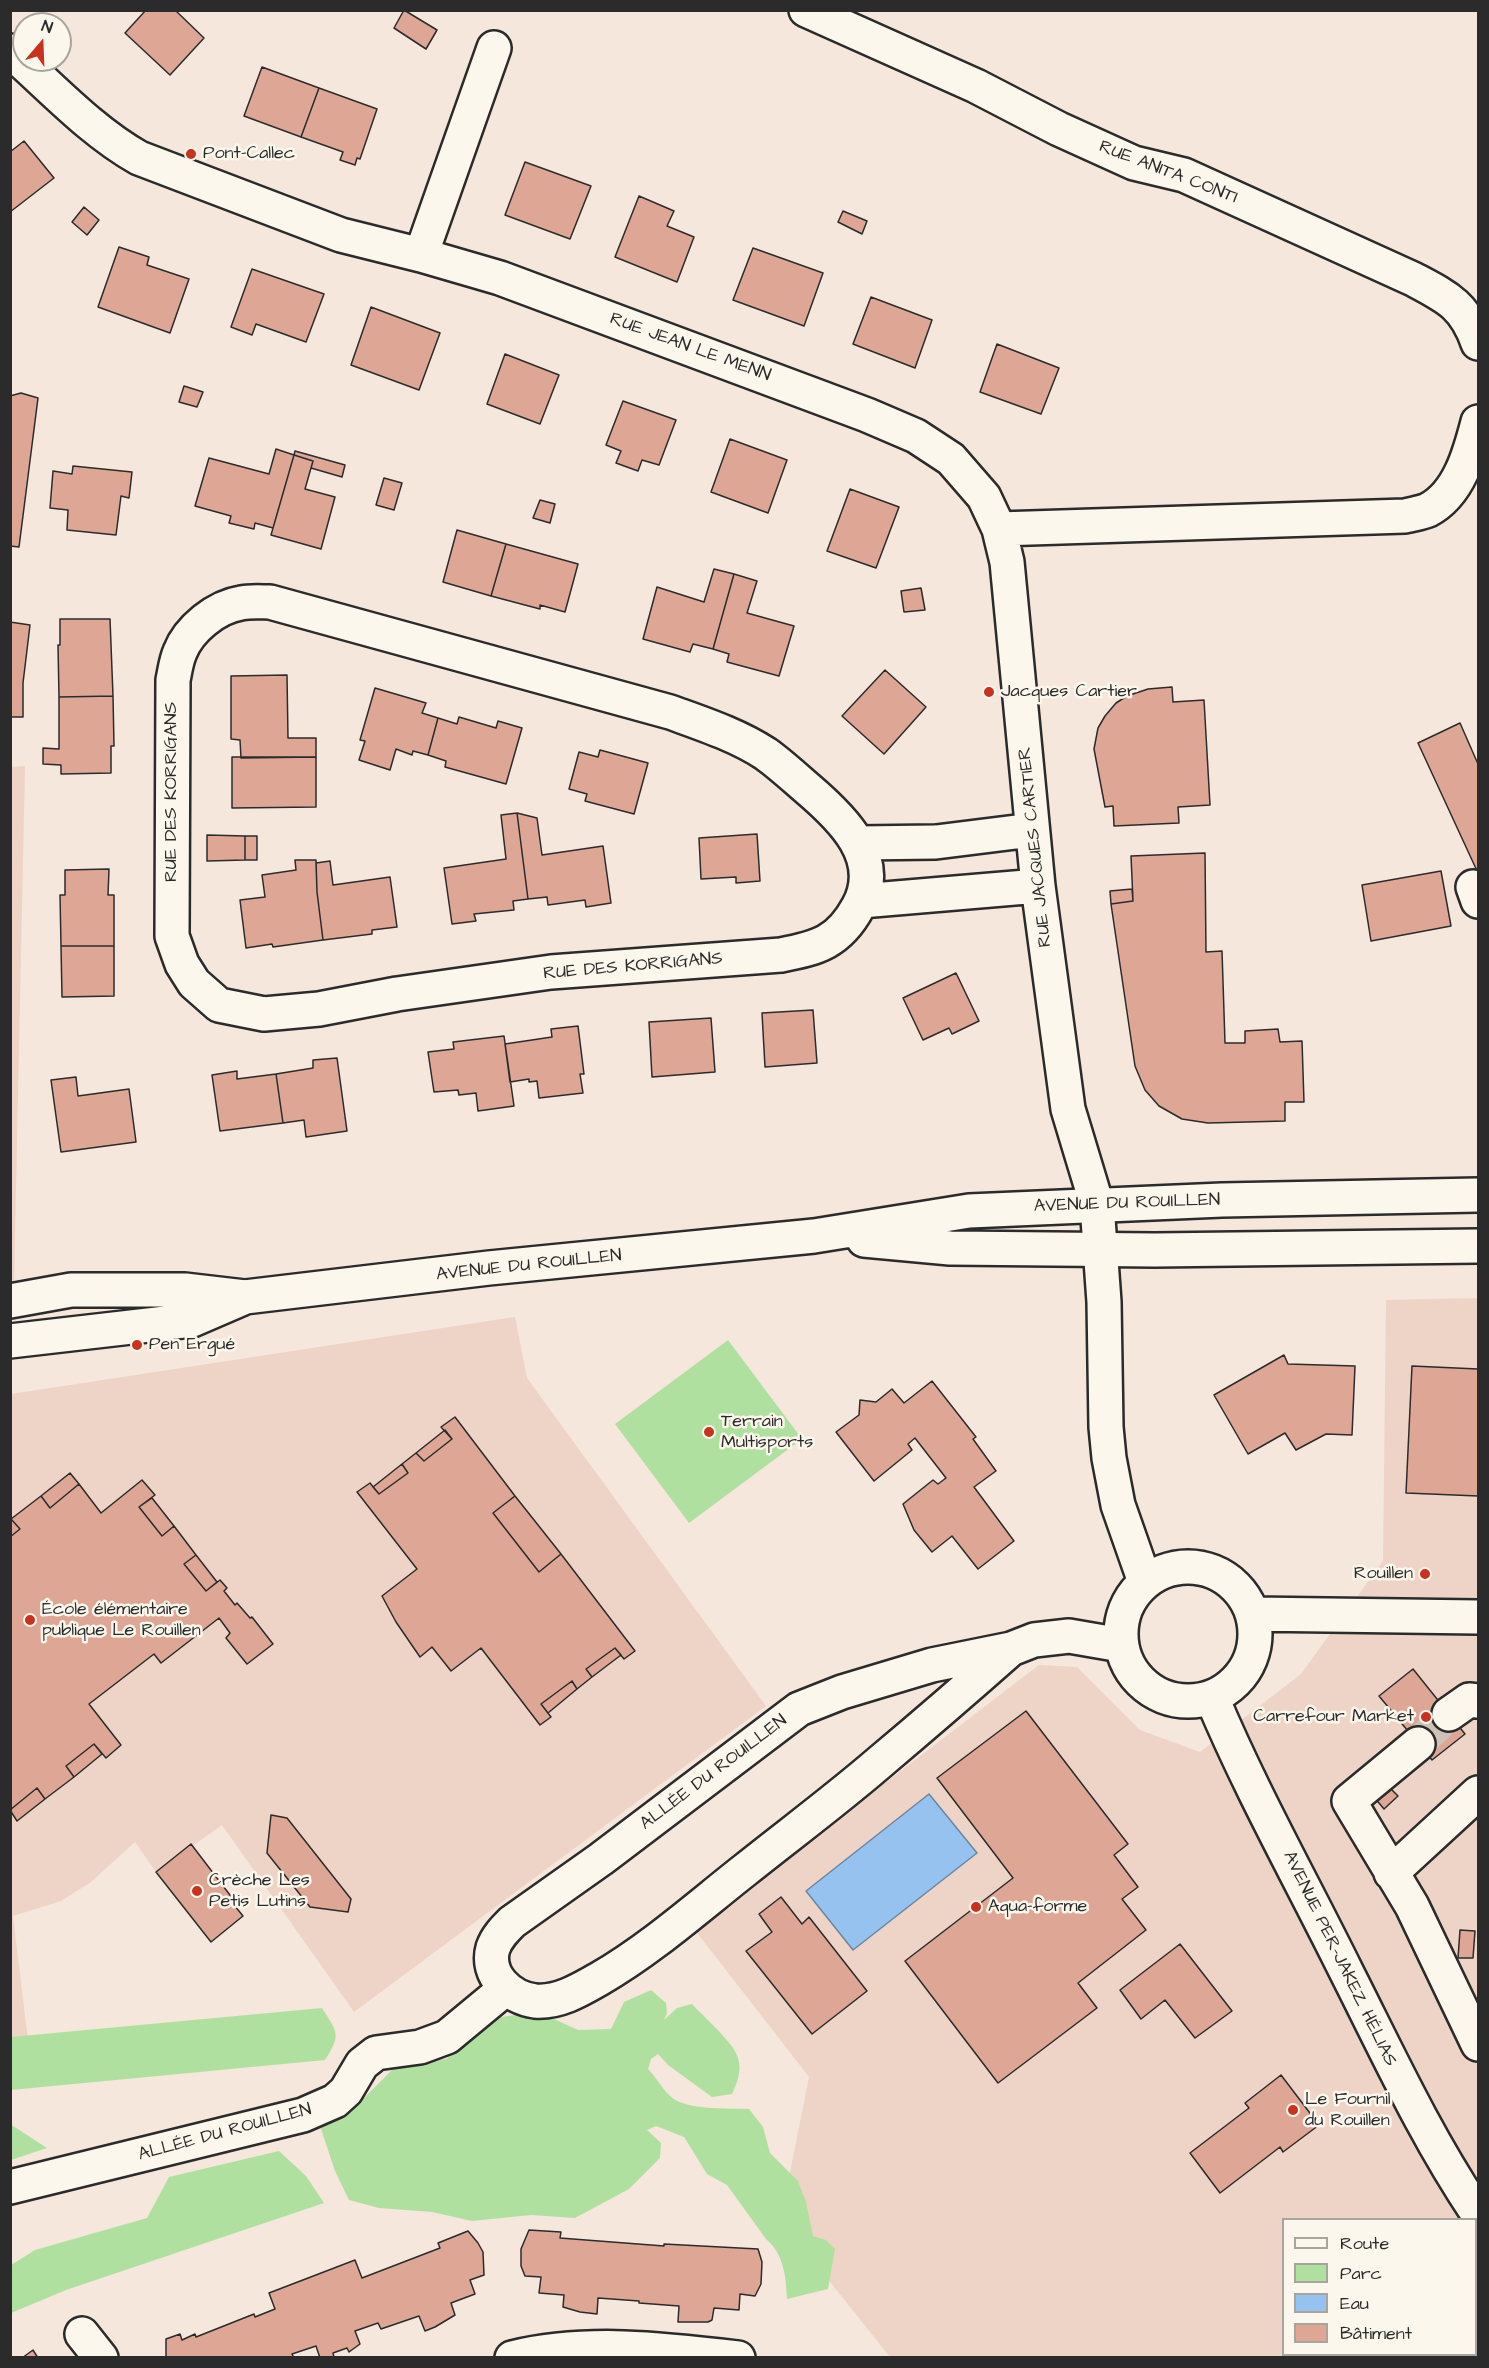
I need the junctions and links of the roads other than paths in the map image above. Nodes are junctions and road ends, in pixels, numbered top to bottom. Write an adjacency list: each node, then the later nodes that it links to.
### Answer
1 (806, 10): 5 (street, RUE ANITA CONTI)
2 (494, 48): 4 (street)
3 (10, 51): 4 (street, RUE JEAN LE MENN)
4 (421, 255): 7 (street, RUE JEAN LE MENN)
5 (1479, 343)
6 (1479, 422): 8 (street)
7 (951, 459): 8 (street, RUE JACQUES CARTIER)
8 (999, 529): 9 (street, RUE JACQUES CARTIER)
9 (1032, 830): 10 (street); 11 (street, RUE JACQUES CARTIER)
10 (858, 843): 12 (street, RUE DES KORRIGANS); 12 (street, RUE DES KORRIGANS)
11 (1038, 886): 12 (street); 15 (street, RUE JACQUES CARTIER)
12 (861, 901)
13 (1441, 1195): 14 (street, AVENUE DU ROUILLEN); 15 (street, AVENUE DU ROUILLEN); 18 (street, AVENUE DU ROUILLEN)
14 (1479, 1195)
15 (1097, 1205): 16 (street, AVENUE DU ROUILLEN); 18 (street, RUE JACQUES CARTIER)
16 (814, 1236): 18 (street, AVENUE DU ROUILLEN); 19 (street, AVENUE DU ROUILLEN)
17 (1479, 1246): 18 (street, AVENUE DU ROUILLEN)
18 (1100, 1248): 22 (street, RUE JACQUES CARTIER)
19 (245, 1297): 20 (street, AVENUE DU ROUILLEN); 21 (street, AVENUE DU ROUILLEN)
20 (10, 1301)
21 (10, 1341)
22 (1145, 1582): 23 (street); 25 (street)
23 (1252, 1614): 24 (street); 27 (street)
24 (1479, 1617)
25 (1121, 1645): 26 (street, ALLÉE DU ROUILLEN); 27 (street)
26 (1011, 1649): 31 (street, ALLÉE DU ROUILLEN); 31 (street, ALLÉE DU ROUILLEN)
27 (1212, 1698): 34 (street, AVENUE PER-JAKEZ HÉLIAS)
28 (1418, 1744): 30 (street)
29 (1479, 1792): 30 (street)
30 (1391, 1873): 32 (street)
31 (505, 1989): 33 (street, ALLÉE DU ROUILLEN)
32 (1479, 2044)
33 (10, 2187)
34 (1479, 2214)
35 (589, 2352): 36 (street); 37 (street)
36 (512, 2358)
37 (738, 2358)

